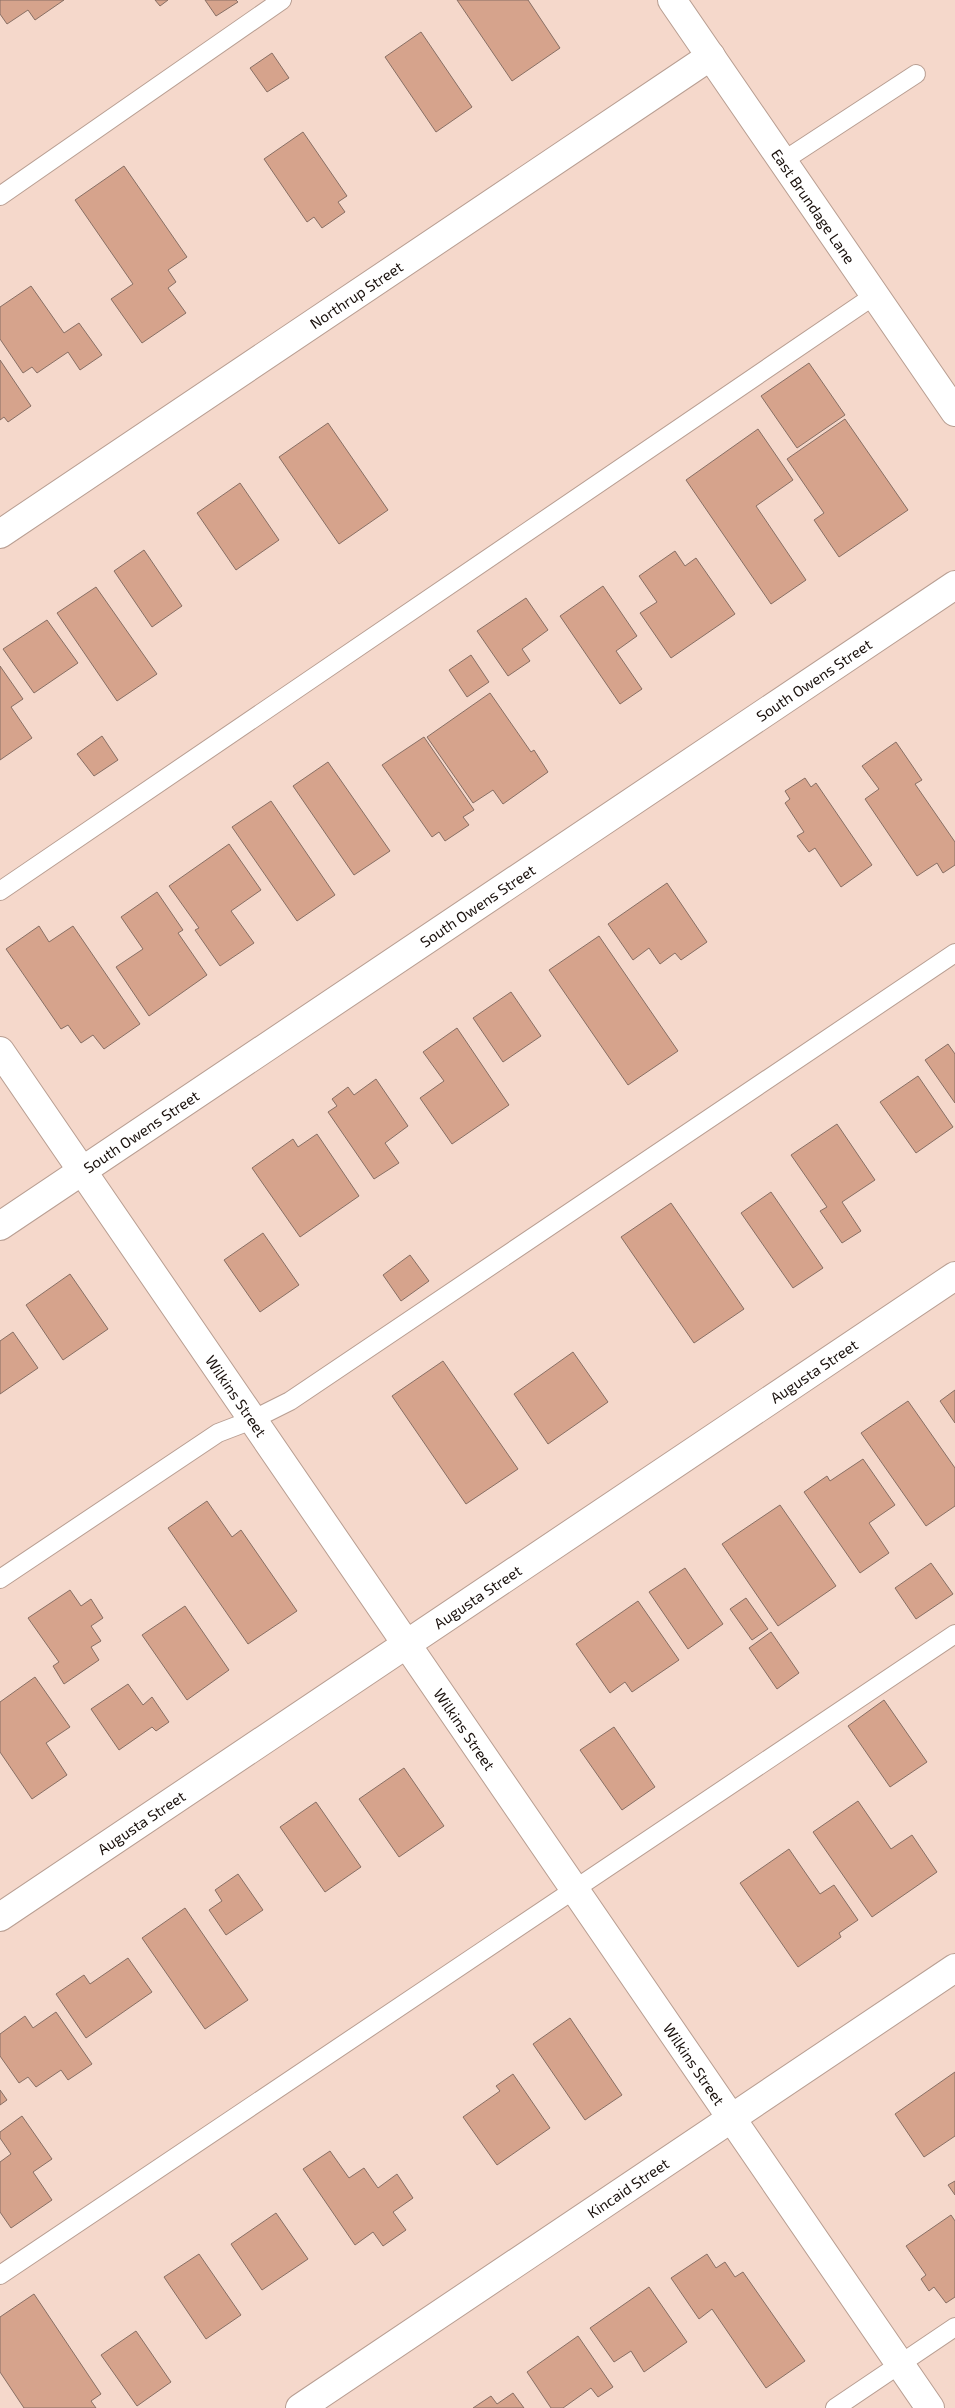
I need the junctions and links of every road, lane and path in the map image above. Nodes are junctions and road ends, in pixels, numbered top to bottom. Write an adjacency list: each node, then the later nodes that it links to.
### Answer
1 (282, 0): 6 (lane)
2 (672, 0): 3 (street, East Brundage Lane)
3 (711, 56): 5 (street, East Brundage Lane); 9 (street, Northrup Street)
4 (916, 74): 5 (lane)
5 (783, 161): 7 (street, East Brundage Lane)
6 (0, 196)
7 (875, 295): 8 (street, East Brundage Lane); 11 (lane)
8 (955, 412)
9 (0, 534)
10 (955, 585): 14 (street, South Owens Street)
11 (0, 891)
12 (955, 953): 17 (lane)
13 (0, 1051): 14 (street, Wilkins Street)
14 (82, 1171): 15 (street, South Owens Street); 17 (street, Wilkins Street)
15 (0, 1226)
16 (955, 1276): 20 (street, Augusta Street)
17 (252, 1420): 18 (lane); 20 (street, Wilkins Street)
18 (0, 1580)
19 (955, 1634): 21 (lane)
20 (406, 1644): 21 (street, Wilkins Street); 22 (street, Augusta Street)
21 (574, 1888): 24 (street, Wilkins Street); 25 (lane)
22 (0, 1917)
23 (955, 1968): 24 (street, Kincaid Street)
24 (731, 2118): 27 (street, Wilkins Street); 28 (street, Kincaid Street)
25 (0, 2275)
26 (955, 2327): 27 (lane)
27 (900, 2364): 29 (lane); 30 (street, Wilkins Street)
28 (300, 2408)
29 (835, 2408)
30 (930, 2408)

